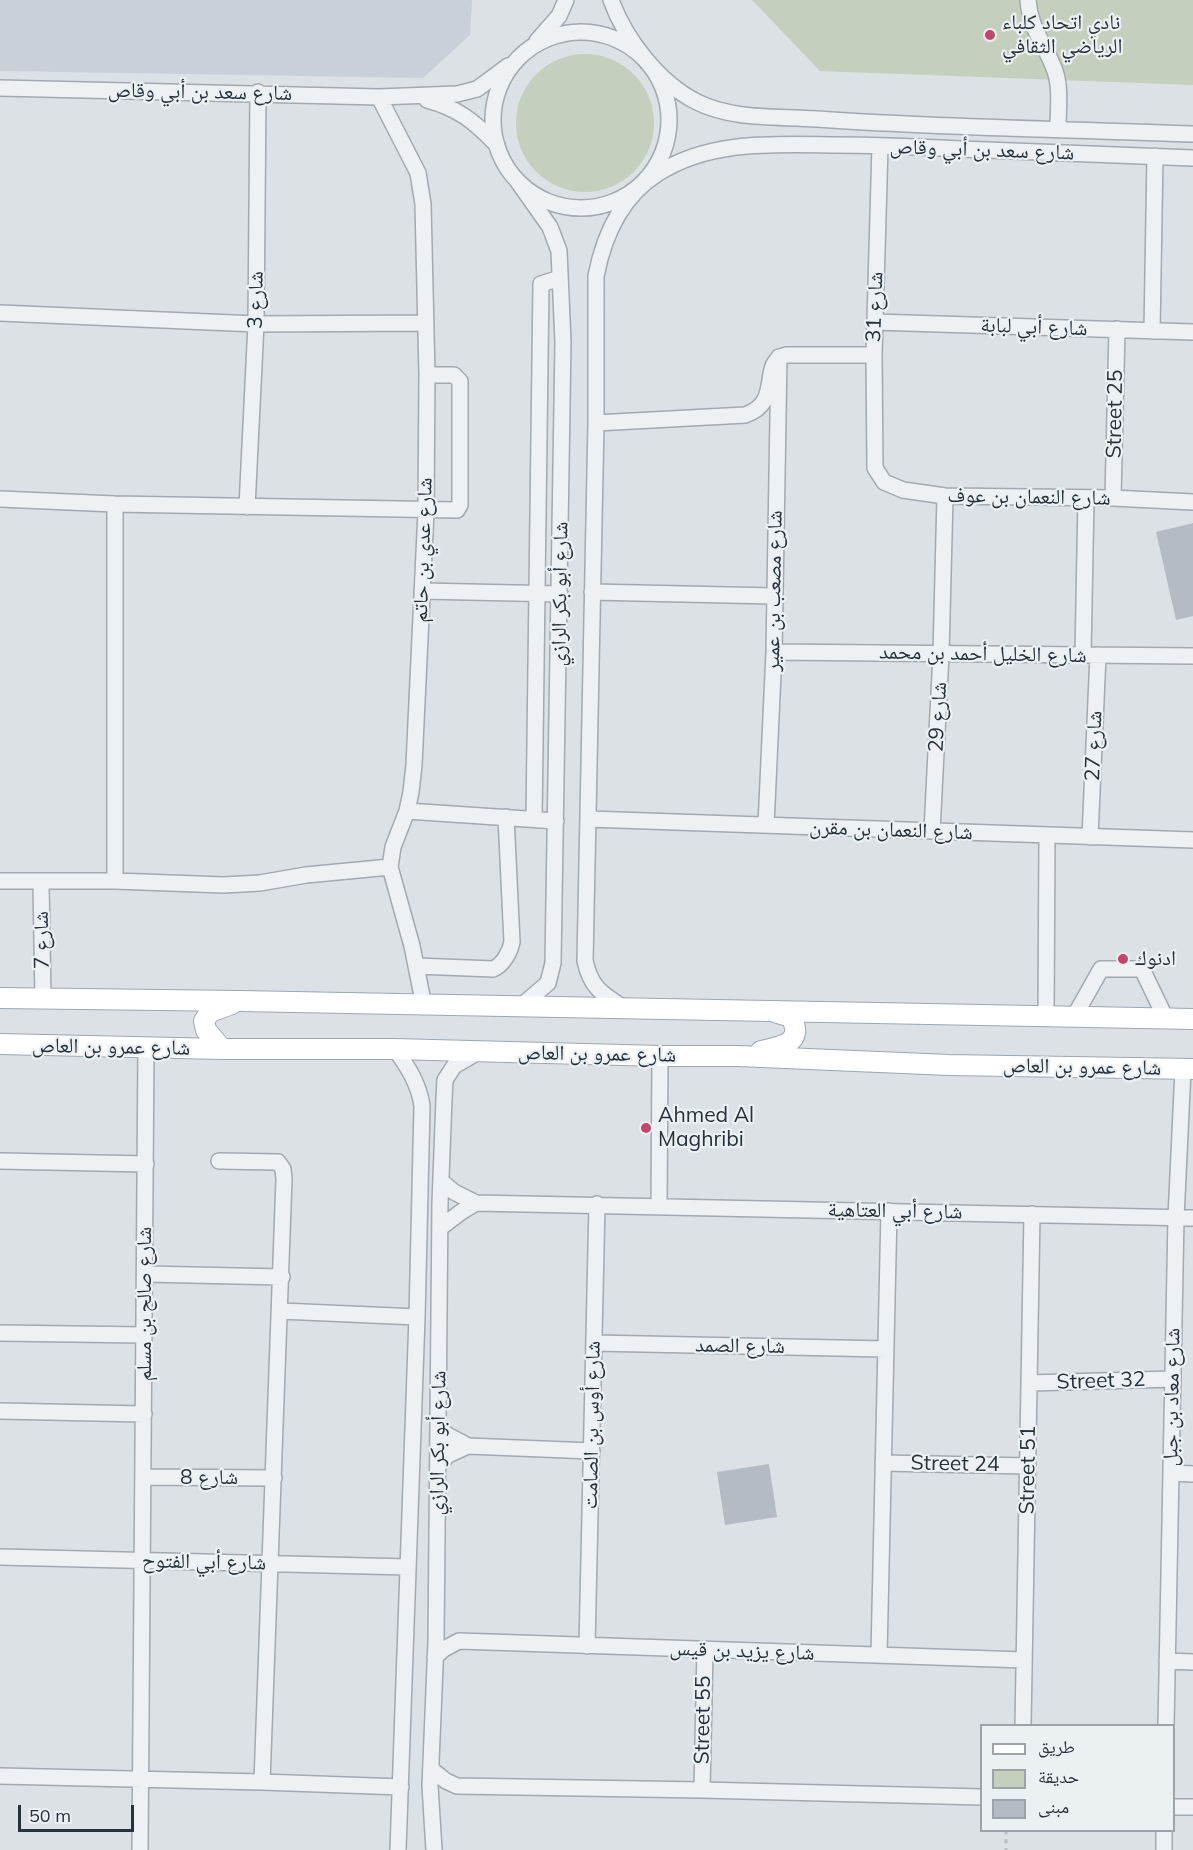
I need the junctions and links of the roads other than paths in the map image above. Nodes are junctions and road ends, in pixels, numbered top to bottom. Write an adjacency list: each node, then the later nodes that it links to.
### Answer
1 (566, 0): 4 (street)
2 (611, 0): 5 (street)
3 (1028, 0): 10 (street)
4 (526, 51): 5 (street); 8 (street, شارع سعد بن أبي وقاص); 12 (street)
5 (648, 63): 10 (street, شارع سعد بن أبي وقاص); 17 (street)
6 (0, 88): 7 (street, شارع سعد بن أبي وقاص)
7 (258, 92): 9 (street, شارع سعد بن أبي وقاص); 22 (street, شارع 3)
8 (400, 95): 9 (street, شارع سعد بن أبي وقاص); 12 (street, شارع سعد بن أبي وقاص)
9 (379, 97): 21 (street, شارع عدي بن حاتم)
10 (1058, 128): 11 (street, شارع سعد بن أبي وقاص)
11 (1193, 134)
12 (497, 145): 16 (street)
13 (880, 146): 14 (street, شارع سعد بن أبي وقاص); 17 (street, شارع سعد بن أبي وقاص); 20 (street, شارع 31)
14 (1155, 156): 15 (street, شارع سعد بن أبي وقاص); 24 (street)
15 (1193, 158)
16 (516, 179): 17 (street); 18 (street, شارع أبو بكر الرازي)
17 (639, 186): 29 (street, شارع أبو بكر الرازي)
18 (560, 278): 41 (street); 42 (street, شارع أبو بكر الرازي)
19 (0, 313): 22 (street)
20 (875, 322): 23 (street, شارع أبي لبابة); 26 (street, شارع 31)
21 (426, 323): 22 (street); 28 (street, شارع عدي بن حاتم)
22 (256, 324): 37 (street, شارع 3)
23 (1116, 330): 24 (street, شارع أبي لبابة); 33 (street, Street 25)
24 (1152, 331): 25 (street, شارع أبي لبابة)
25 (1193, 332)
26 (874, 355): 27 (street); 30 (street, شارع 31)
27 (779, 357): 29 (street); 43 (street, شارع مصعب بن عمير)
28 (427, 375): 38 (street, شارع عدي بن حاتم); 38 (street)
29 (596, 423): 40 (street, شارع أبو بكر الرازي)
30 (875, 468): 31 (street, شارع النعمان بن عوف)
31 (945, 496): 32 (street, شارع النعمان بن عوف); 45 (street, شارع 29)
32 (1086, 498): 33 (street, شارع النعمان بن عوف); 46 (street, شارع 27)
33 (1113, 498): 35 (street, شارع النعمان بن عوف)
34 (0, 499): 36 (street)
35 (1193, 502)
36 (115, 504): 37 (street); 60 (street)
37 (248, 507): 38 (street)
38 (426, 510): 39 (street, شارع عدي بن حاتم)
39 (423, 591): 41 (street); 48 (street, شارع عدي بن حاتم)
40 (592, 592): 43 (street); 51 (street, شارع أبو بكر الرازي)
41 (537, 594): 42 (street); 50 (street)
42 (560, 594): 52 (street, شارع أبو بكر الرازي)
43 (774, 596): 44 (street, شارع مصعب بن عمير)
44 (774, 652): 45 (street, شارع الخليل أحمد بن محمد); 53 (street, شارع مصعب بن عمير)
45 (941, 654): 46 (street, شارع الخليل أحمد بن محمد); 54 (street, شارع 29)
46 (1090, 655): 47 (street, شارع الخليل أحمد بن محمد); 56 (street, شارع 27)
47 (1193, 656)
48 (406, 811): 49 (street); 58 (street, شارع عدي بن حاتم)
49 (506, 817): 50 (street); 62 (street)
50 (534, 819): 52 (street)
51 (589, 819): 53 (street, شارع النعمان بن مقرن); 68 (street, شارع أبو بكر الرازي)
52 (556, 821): 67 (street, شارع أبو بكر الرازي)
53 (766, 825): 54 (street, شارع النعمان بن مقرن)
54 (932, 831): 55 (street, شارع النعمان بن مقرن)
55 (1047, 835): 56 (street, شارع النعمان بن مقرن); 70 (street)
56 (1090, 837): 57 (street, شارع النعمان بن مقرن)
57 (1193, 840)
58 (390, 867): 60 (street); 62 (street, شارع عدي بن حاتم)
59 (0, 881): 61 (street)
60 (115, 881): 61 (street)
61 (41, 882): 64 (street, شارع 7)
62 (417, 966): 66 (street, شارع عدي بن حاتم)
63 (0, 998): 64 (main road)
64 (43, 999): 65 (main road)
65 (240, 1001): 66 (main road); 76 (main road)
66 (424, 1006): 67 (main road)
67 (520, 1007): 68 (main road)
68 (626, 1009): 69 (main road)
69 (769, 1010): 70 (main road); 80 (main road)
70 (1046, 1016): 71 (main road)
71 (1074, 1017): 72 (main road); 72 (street)
72 (1166, 1019): 73 (main road)
73 (1193, 1020)
74 (0, 1044): 75 (main road, شارع عمرو بن العاص)
75 (146, 1048): 76 (main road, شارع عمرو بن العاص); 84 (street, شارع صالح بن مسلم)
76 (222, 1049): 77 (main road, شارع عمرو بن العاص)
77 (395, 1049): 78 (main road, شارع عمرو بن العاص); 97 (street, شارع أبو بكر الرازي)
78 (478, 1052): 79 (main road, شارع عمرو بن العاص); 85 (street, شارع أبو بكر الرازي)
79 (660, 1056): 80 (main road, شارع عمرو بن العاص); 88 (street)
80 (738, 1056): 81 (main road, شارع عمرو بن العاص)
81 (1188, 1069): 91 (street, شارع معاد بن جبل)
82 (0, 1161): 84 (street)
83 (219, 1161): 95 (street)
84 (146, 1164): 94 (street, شارع صالح بن مسلم)
85 (441, 1181): 86 (street); 93 (street, شارع أبو بكر الرازي)
86 (476, 1203): 87 (street, شارع أبي العتاهية); 93 (street)
87 (597, 1204): 88 (street, شارع أبي العتاهية); 100 (street, شارع أوس بن الصامت)
88 (659, 1206): 89 (street, شارع أبي العتاهية)
89 (889, 1211): 90 (street, شارع أبي العتاهية); 101 (street)
90 (1032, 1214): 91 (street, شارع أبي العتاهية); 103 (street, Street 51)
91 (1176, 1218): 92 (street, شارع أبي العتاهية); 102 (street, شارع معاد بن جبل)
92 (1193, 1218)
93 (440, 1228): 106 (street, شارع أبو بكر الرازي)
94 (145, 1274): 95 (street); 99 (street, شارع صالح بن مسلم)
95 (282, 1277): 96 (street)
96 (281, 1311): 97 (street); 115 (street)
97 (417, 1317): 119 (street, شارع أبو بكر الرازي)
98 (0, 1333): 99 (street)
99 (144, 1335): 105 (street, شارع صالح بن مسلم)
100 (594, 1343): 101 (street, شارع الصمد); 108 (street, شارع أوس بن الصامت)
101 (886, 1349): 109 (street)
102 (1173, 1379): 103 (street, Street 32); 112 (street, شارع معاد بن جبل)
103 (1029, 1383): 111 (street, Street 51)
104 (0, 1411): 105 (street)
105 (144, 1414): 114 (street, شارع صالح بن مسلم)
106 (438, 1428): 107 (street); 110 (street, شارع أبو بكر الرازي)
107 (468, 1446): 108 (street); 110 (street)
108 (592, 1451): 122 (street, شارع أوس بن الصامت)
109 (883, 1463): 111 (street, Street 24); 124 (street)
110 (438, 1466): 120 (street, شارع أبو بكر الرازي)
111 (1028, 1466): 126 (street, Street 51)
112 (1171, 1473): 113 (street); 127 (street, شارع معاد بن جبل)
113 (1193, 1474)
114 (143, 1477): 115 (street, شارع 8); 117 (street, شارع صالح بن مسلم)
115 (274, 1478): 118 (street)
116 (0, 1557): 117 (street, شارع أبي الفتوح)
117 (143, 1561): 118 (street, شارع أبي الفتوح); 133 (street, شارع صالح بن مسلم)
118 (271, 1564): 119 (street, شارع أبي الفتوح); 134 (street)
119 (408, 1567): 136 (street, شارع أبو بكر الرازي)
120 (436, 1621): 121 (street); 125 (street, شارع أبو بكر الرازي)
121 (459, 1641): 122 (street, شارع يزيد بن قيس); 125 (street)
122 (587, 1646): 123 (street, شارع يزيد بن قيس)
123 (705, 1650): 124 (street, شارع يزيد بن قيس); 137 (street, Street 55)
124 (879, 1655): 126 (street, شارع يزيد بن قيس)
125 (435, 1657): 131 (street, شارع أبو بكر الرازي)
126 (1024, 1660): 129 (street, Street 51)
127 (1167, 1661): 128 (street); 130 (street, شارع معاد بن جبل)
128 (1193, 1662)
129 (1023, 1724)
130 (1166, 1724)
131 (431, 1769): 135 (street); 139 (street, شارع أبو بكر الرازي)
132 (0, 1776): 133 (street)
133 (141, 1779): 134 (street); 143 (street, شارع صالح بن مسلم)
134 (262, 1782): 136 (street)
135 (458, 1786): 137 (street); 139 (street)
136 (401, 1787): 144 (street, شارع أبو بكر الرازي)
137 (702, 1790): 138 (street)
138 (980, 1797)
139 (431, 1807): 145 (street, شارع أبو بكر الرازي)
140 (1175, 1807): 141 (street)
141 (1193, 1807)
142 (1164, 1832): 146 (street)
143 (140, 1850)
144 (398, 1850)
145 (434, 1850)
146 (1164, 1850)

